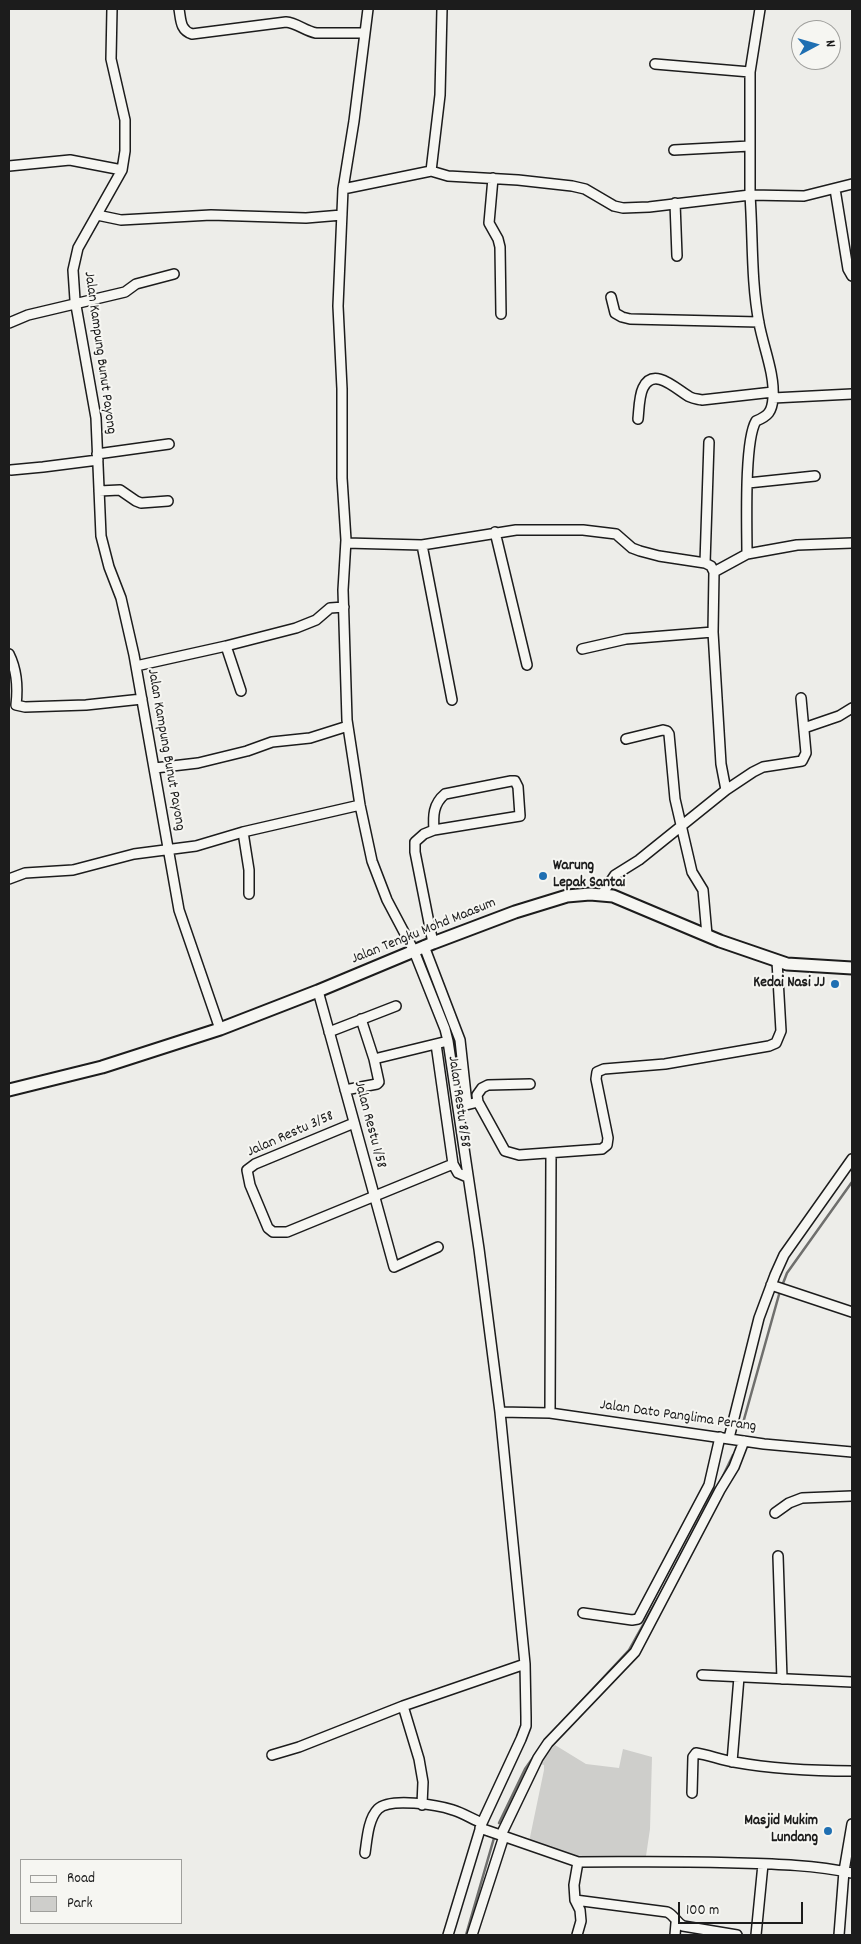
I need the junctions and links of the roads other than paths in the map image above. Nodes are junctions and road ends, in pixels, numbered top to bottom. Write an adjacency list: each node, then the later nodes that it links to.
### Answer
1 (112, 9): 12 (street, Jalan Kampung Bunut Payong)
2 (179, 9): 6 (street)
3 (368, 9): 6 (street)
4 (442, 9): 13 (street)
5 (760, 9): 8 (street)
6 (365, 33): 16 (street)
7 (655, 64): 8 (street)
8 (750, 72): 9 (street)
9 (750, 146): 10 (street); 18 (street)
10 (674, 150)
11 (9, 166): 12 (street)
12 (122, 170): 20 (street, Jalan Kampung Bunut Payong)
13 (431, 171): 14 (street); 16 (street)
14 (493, 178): 19 (street); 27 (street)
15 (852, 184): 17 (street)
16 (343, 189): 21 (street)
17 (835, 189): 18 (street); 24 (street)
18 (750, 195): 19 (street); 28 (street)
19 (675, 203): 22 (street)
20 (97, 215): 21 (street); 26 (street, Jalan Kampung Bunut Payong)
21 (342, 215): 42 (street)
22 (677, 256)
23 (174, 274): 26 (street)
24 (852, 276)
25 (611, 297): 28 (street)
26 (76, 304): 29 (street); 35 (street, Jalan Kampung Bunut Payong)
27 (502, 314)
28 (759, 322): 31 (street)
29 (9, 323)
30 (852, 394): 31 (street)
31 (773, 395): 32 (street); 38 (street)
32 (638, 419)
33 (709, 442): 46 (street)
34 (169, 444): 35 (street)
35 (97, 457): 36 (street); 39 (street, Jalan Kampung Bunut Payong)
36 (11, 470)
37 (815, 476): 38 (street)
38 (748, 483): 45 (street)
39 (99, 491): 40 (street); 54 (street, Jalan Kampung Bunut Payong)
40 (168, 501)
41 (494, 532): 44 (street); 46 (street); 53 (street)
42 (346, 543): 44 (street); 48 (street)
43 (852, 543): 45 (street)
44 (422, 545): 58 (street)
45 (747, 554): 47 (street)
46 (705, 563): 47 (street)
47 (714, 572): 49 (street)
48 (344, 608): 50 (street); 60 (street)
49 (713, 632): 51 (street); 64 (street)
50 (226, 646): 54 (street); 55 (street)
51 (582, 649)
52 (9, 654): 57 (street)
53 (527, 665)
54 (136, 666): 57 (street, Jalan Kampung Bunut Payong)
55 (241, 691)
56 (801, 698): 61 (street)
57 (142, 699): 63 (street, Jalan Kampung Bunut Payong)
58 (452, 700)
59 (852, 708): 61 (street)
60 (348, 726): 63 (street); 65 (street)
61 (804, 728): 64 (street)
62 (626, 738): 66 (street)
63 (155, 768): 69 (street, Jalan Kampung Bunut Payong)
64 (726, 790): 66 (street)
65 (360, 805): 68 (street); 74 (street)
66 (682, 826): 72 (street); 73 (street)
67 (434, 830): 67 (street); 74 (street)
68 (243, 832): 69 (street); 71 (street)
69 (168, 850): 70 (street); 80 (street, Jalan Kampung Bunut Payong)
70 (9, 879)
71 (249, 894)
72 (602, 894): 73 (main road, Jalan Tengku Mohd Maasum); 74 (main road, Jalan Tengku Mohd Maasum)
73 (707, 936): 75 (main road, Jalan Tengku Mohd Maasum)
74 (424, 947): 77 (main road, Jalan Tengku Mohd Maasum); 82 (street); 89 (street)
75 (777, 961): 76 (main road, Jalan Tengku Mohd Maasum); 92 (street)
76 (852, 968)
77 (318, 991): 80 (main road, Jalan Tengku Mohd Maasum); 81 (street, Jalan Restu 1/58)
78 (396, 1006): 79 (street)
79 (361, 1019): 81 (street); 84 (street)
80 (220, 1029): 86 (main road, Jalan Tengku Mohd Maasum)
81 (329, 1032): 87 (street, Jalan Restu 1/58)
82 (448, 1041): 83 (street); 90 (street)
83 (436, 1044): 84 (street); 94 (street, Jalan Restu 8/58)
84 (374, 1059): 87 (street)
85 (530, 1084): 88 (street)
86 (9, 1090)
87 (345, 1090): 91 (street, Jalan Restu 1/58)
88 (478, 1102): 89 (street); 92 (street)
89 (468, 1104): 90 (street)
90 (458, 1107): 95 (street)
91 (354, 1123): 96 (street, Jalan Restu 1/58); 96 (street, Jalan Restu 3/58)
92 (551, 1154): 101 (street)
93 (852, 1159): 98 (street)
94 (453, 1164): 95 (street); 96 (street)
95 (467, 1177): 100 (street)
96 (375, 1197): 97 (street, Jalan Restu 1/58)
97 (438, 1247)
98 (778, 1288): 99 (street); 102 (street)
99 (852, 1312)
100 (500, 1412): 101 (street, Jalan Dato Panglima Perang); 109 (street)
101 (550, 1412): 102 (street, Jalan Dato Panglima Perang)
102 (725, 1438): 103 (street, Jalan Dato Panglima Perang); 108 (street)
103 (744, 1441): 104 (street, Jalan Dato Panglima Perang); 122 (street)
104 (852, 1452)
105 (852, 1496): 106 (street)
106 (775, 1513)
107 (778, 1556): 112 (street)
108 (583, 1612)
109 (525, 1664): 114 (street); 121 (street)
110 (702, 1675): 111 (street)
111 (739, 1678): 112 (street); 116 (street)
112 (782, 1678): 113 (street)
113 (852, 1682)
114 (403, 1706): 115 (street); 119 (street)
115 (272, 1755)
116 (732, 1762): 117 (street); 118 (street)
117 (852, 1771)
118 (692, 1793)
119 (422, 1805): 121 (street); 123 (street)
120 (852, 1824): 126 (street)
121 (481, 1825): 122 (street); 129 (street)
122 (503, 1836): 124 (street); 130 (street)
123 (365, 1853)
124 (578, 1862): 125 (street); 127 (street)
125 (763, 1864): 126 (street); 134 (street)
126 (848, 1872): 135 (street)
127 (575, 1900): 128 (street); 131 (street)
128 (676, 1923): 132 (street); 133 (street)
129 (448, 1935)
130 (472, 1935)
131 (578, 1935)
132 (675, 1935)
133 (738, 1935)
134 (756, 1935)
135 (839, 1935)

